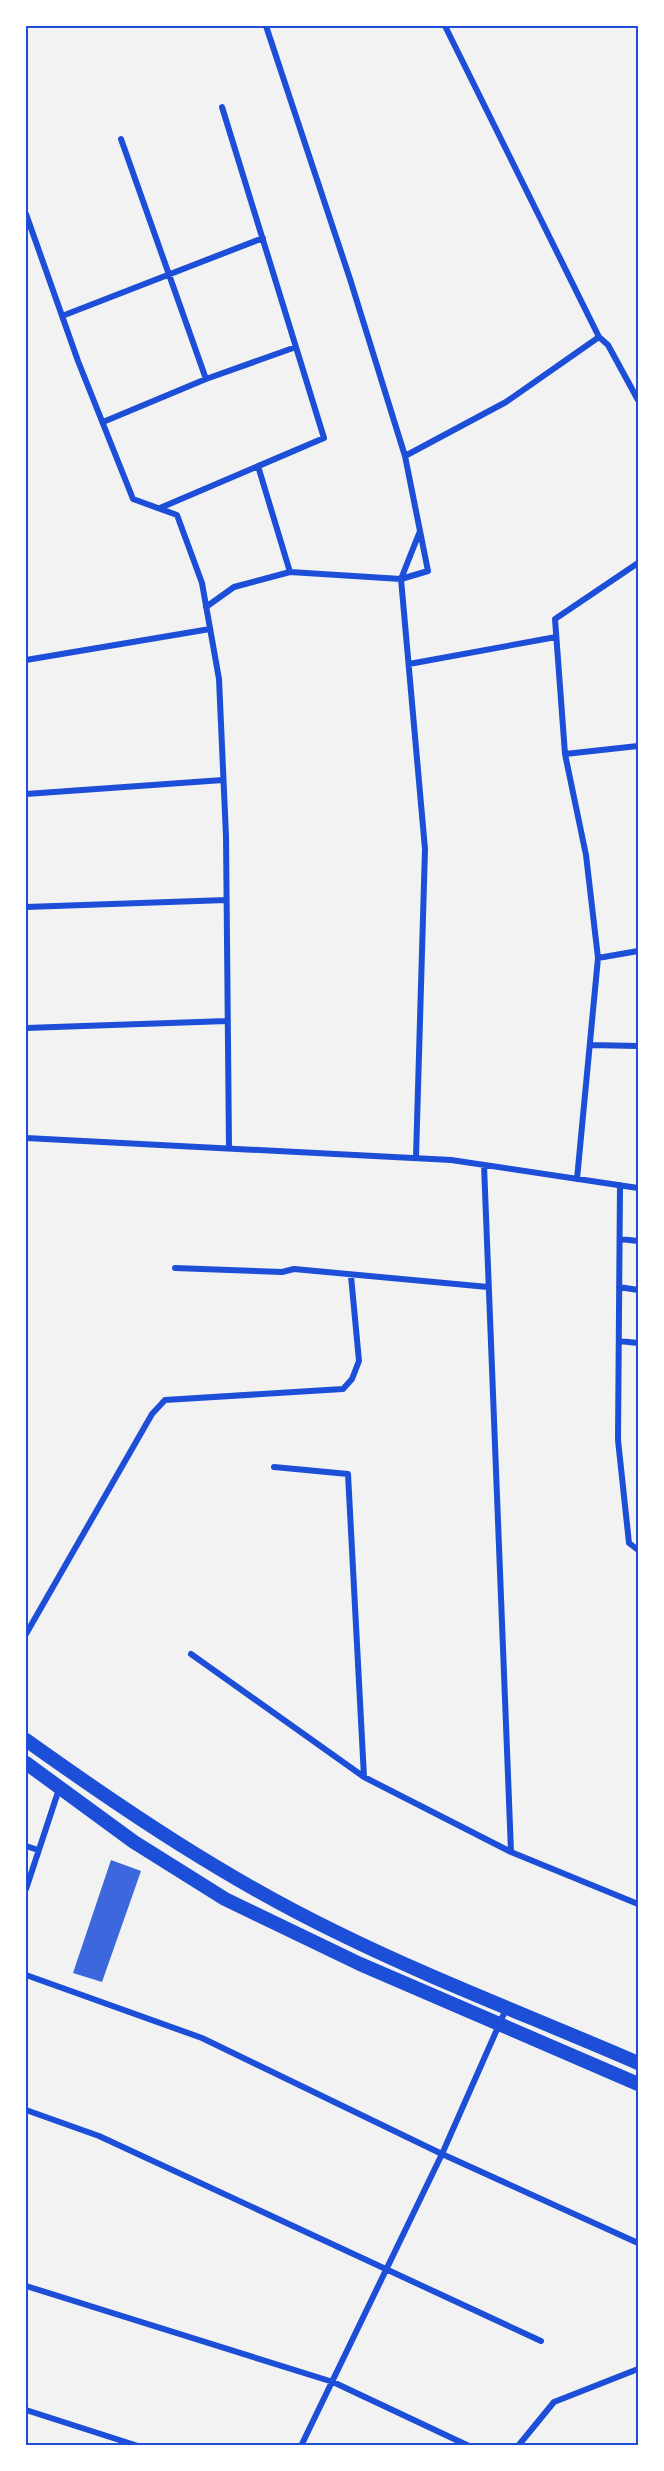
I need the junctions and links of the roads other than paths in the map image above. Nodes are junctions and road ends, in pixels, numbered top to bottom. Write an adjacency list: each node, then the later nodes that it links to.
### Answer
1 (266, 26): 14 (street)
2 (445, 26): 9 (street)
3 (222, 108): 6 (street)
4 (121, 139): 7 (street)
5 (26, 214): 8 (street)
6 (263, 238): 7 (street); 10 (street)
7 (169, 274): 8 (street); 11 (street)
8 (62, 316): 13 (street)
9 (599, 337): 12 (street); 14 (street)
10 (296, 347): 11 (street); 15 (street)
11 (206, 379): 13 (street)
12 (639, 400)
13 (103, 422): 16 (street)
14 (405, 456): 17 (street)
15 (258, 466): 16 (street); 19 (street)
16 (160, 508): 21 (street)
17 (420, 530): 20 (street); 20 (street)
18 (639, 563): 23 (street)
19 (290, 572): 20 (street); 21 (street)
20 (401, 579): 25 (street)
21 (206, 607): 22 (street)
22 (210, 629): 24 (street); 28 (street)
23 (556, 637): 25 (street); 27 (street)
24 (26, 660)
25 (409, 664): 40 (street)
26 (639, 746): 27 (street)
27 (565, 754): 33 (street)
28 (223, 780): 29 (street); 30 (street)
29 (26, 794)
30 (226, 900): 31 (street); 34 (street)
31 (26, 907)
32 (639, 951): 33 (street)
33 (598, 958): 36 (street)
34 (227, 1021): 35 (street); 39 (street)
35 (26, 1029)
36 (590, 1045): 37 (street); 42 (street)
37 (639, 1046)
38 (26, 1138): 39 (street)
39 (229, 1147): 40 (street)
40 (416, 1158): 41 (street)
41 (484, 1165): 42 (street); 49 (street)
42 (577, 1179): 43 (street)
43 (620, 1185): 44 (street); 45 (street)
44 (639, 1188)
45 (620, 1239): 46 (street); 50 (street)
46 (639, 1241)
47 (175, 1268): 48 (street)
48 (351, 1276): 49 (street); 56 (street)
49 (488, 1287): 64 (street)
50 (620, 1287): 51 (street); 52 (street)
51 (639, 1290)
52 (619, 1341): 53 (street); 55 (street)
53 (639, 1343)
54 (274, 1467): 60 (street)
55 (639, 1550)
56 (26, 1634)
57 (191, 1654): 60 (street)
58 (26, 1740): 68 (highway)
59 (26, 1763): 61 (highway)
60 (364, 1777): 64 (street)
61 (59, 1789): 63 (street); 69 (highway)
62 (26, 1846): 63 (street)
63 (38, 1850): 65 (street)
64 (511, 1852): 66 (street)
65 (26, 1889)
66 (639, 1904)
67 (26, 1975): 73 (street)
68 (507, 2008): 69 (street); 70 (highway)
69 (500, 2025): 71 (highway); 73 (street)
70 (639, 2063)
71 (639, 2084)
72 (26, 2109): 75 (street)
73 (442, 2154): 74 (street); 75 (street)
74 (639, 2243)
75 (385, 2269): 77 (street); 79 (street)
76 (26, 2286): 79 (street)
77 (541, 2341)
78 (639, 2369): 84 (street)
79 (333, 2382): 82 (street); 83 (street)
80 (26, 2410): 81 (street)
81 (138, 2445)
82 (301, 2445)
83 (469, 2445)
84 (518, 2445)

